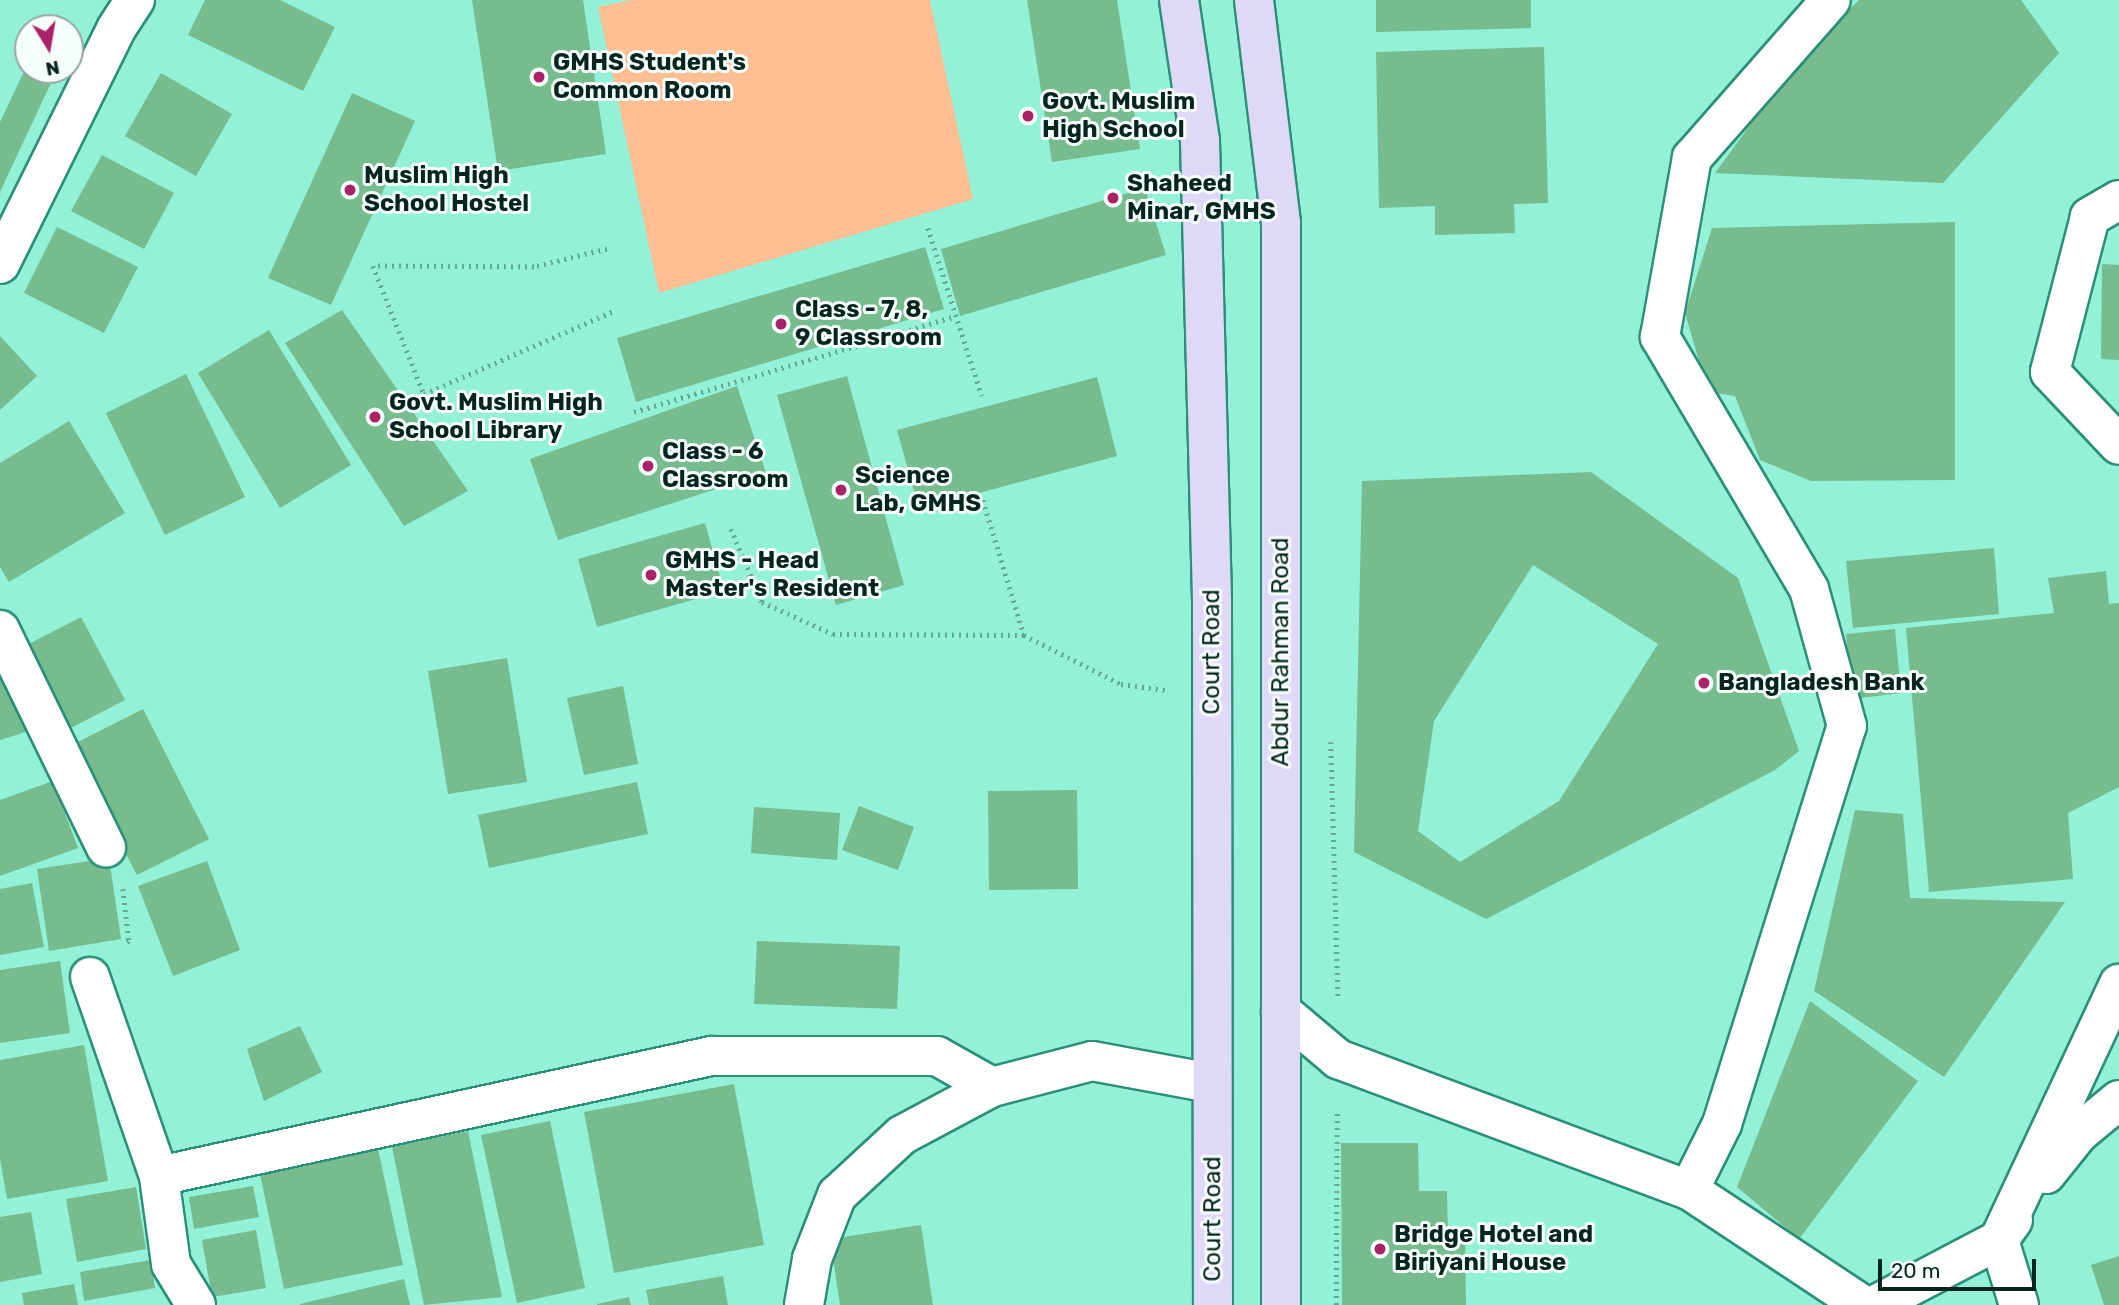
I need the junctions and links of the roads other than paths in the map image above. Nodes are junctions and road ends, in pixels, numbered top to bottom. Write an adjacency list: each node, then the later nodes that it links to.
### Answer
1 (135, 0): 6 (street)
2 (1178, 0): 13 (main road, Court Road)
3 (1254, 0): 12 (main road, Abdur Rahman Road)
4 (1831, 0): 17 (street)
5 (2119, 200): 7 (street)
6 (0, 264)
7 (2119, 444)
8 (0, 630): 9 (street)
9 (106, 847)
10 (90, 977): 16 (street)
11 (2119, 984): 18 (street)
12 (1280, 1011): 17 (street); 22 (main road, Abdur Rahman Road)
13 (1212, 1083): 14 (street); 21 (main road, Court Road)
14 (992, 1087): 16 (street); 20 (street)
15 (2119, 1100): 18 (street)
16 (159, 1176): 19 (street)
17 (1689, 1190): 23 (street)
18 (1999, 1240): 24 (street); 25 (street)
19 (197, 1305)
20 (804, 1305)
21 (1213, 1305)
22 (1280, 1305)
23 (1863, 1305)
24 (1875, 1305)
25 (2019, 1305)

